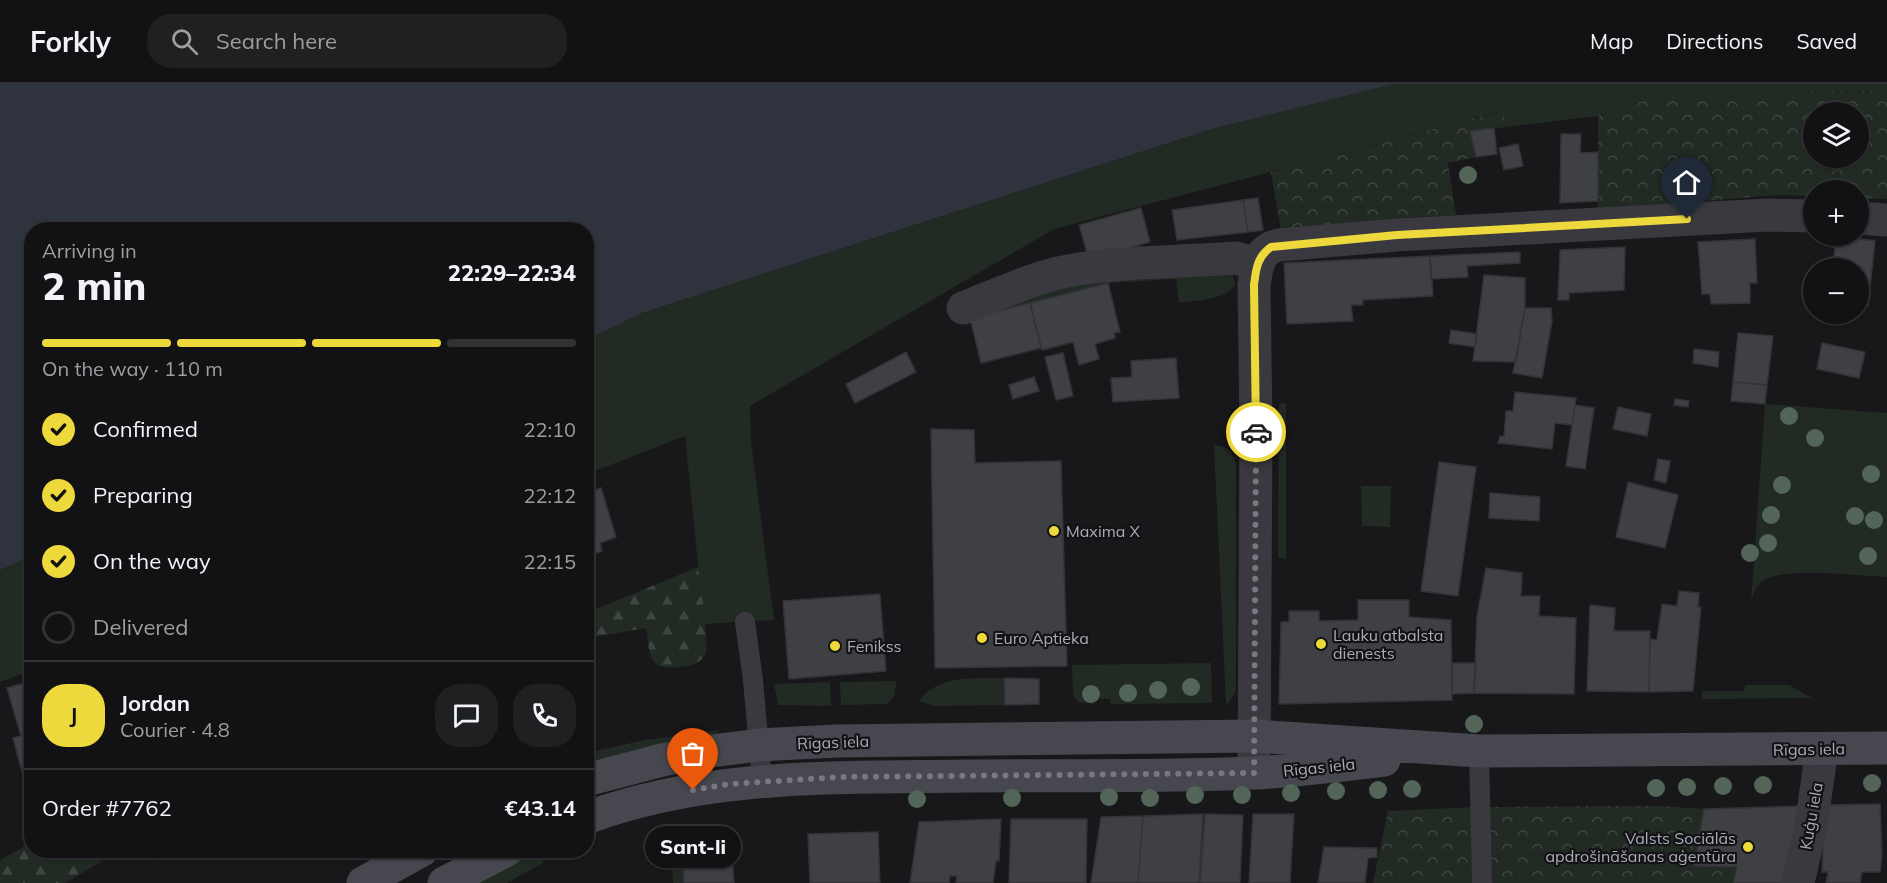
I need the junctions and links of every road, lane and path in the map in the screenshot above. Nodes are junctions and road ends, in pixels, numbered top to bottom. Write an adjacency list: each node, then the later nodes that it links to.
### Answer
1 (1803, 216): 4 (street)
2 (1869, 219): 3 (street)
3 (1887, 220)
4 (1257, 264): 5 (street); 7 (street)
5 (963, 308)
6 (745, 622): 8 (lane)
7 (1255, 736): 8 (main road, Rīgas iela); 11 (main road, Rīgas iela); 12 (street)
8 (759, 745): 13 (main road, Rīgas iela); 14 (lane)
9 (1822, 748): 10 (main road, Rīgas iela); 11 (main road, Rīgas iela); 21 (street, Kuģu iela)
10 (1887, 748)
11 (1479, 751): 12 (main road, Rīgas iela); 20 (lane)
12 (1254, 773): 14 (main road, Rīgas iela)
13 (594, 778)
14 (762, 781): 15 (main road, Rīgas iela)
15 (594, 815)
16 (408, 858): 18 (main road)
17 (492, 858): 19 (main road)
18 (363, 883)
19 (444, 883)
20 (1482, 883)
21 (1798, 883)

